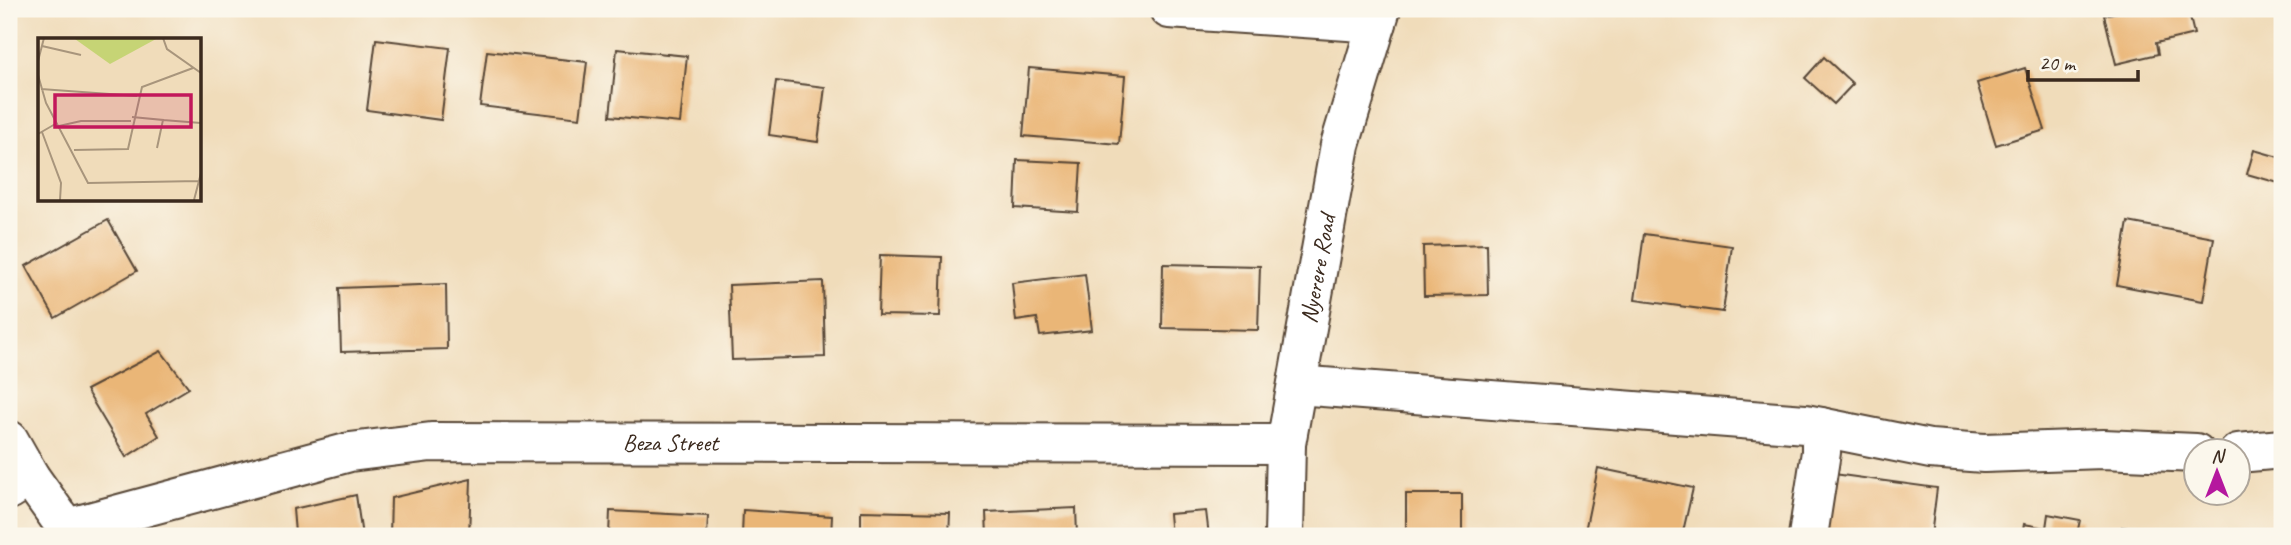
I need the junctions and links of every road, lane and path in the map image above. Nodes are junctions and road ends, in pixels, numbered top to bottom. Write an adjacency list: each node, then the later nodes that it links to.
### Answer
1 (1169, 9): 2 (street)
2 (1379, 16): 3 (street, Nyerere Road)
3 (1297, 385): 4 (street); 6 (street, Nyerere Road)
4 (1821, 427): 8 (street); 13 (street)
5 (9, 440): 10 (street)
6 (1286, 444): 11 (street, Beza Street); 12 (street, Nyerere Road)
7 (2282, 449): 9 (street)
8 (2182, 452)
9 (2252, 452)
10 (20, 484): 11 (street)
11 (69, 532)
12 (1284, 536)
13 (1808, 536)

